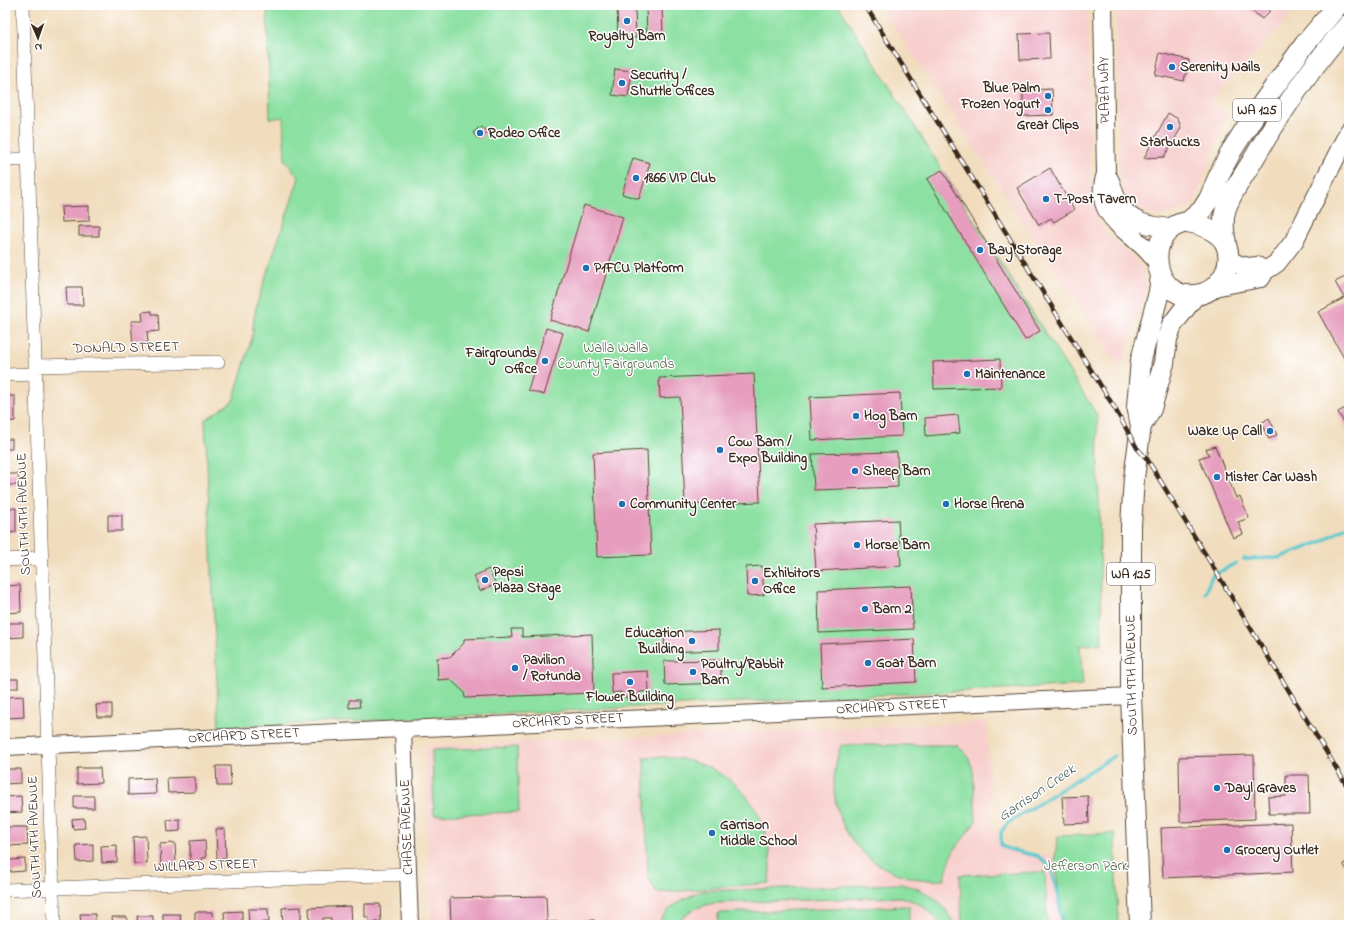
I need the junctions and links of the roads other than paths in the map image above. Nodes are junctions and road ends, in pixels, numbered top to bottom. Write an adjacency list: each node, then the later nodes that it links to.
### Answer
1 (23, 5): 6 (street, SOUTH 4TH AVENUE)
2 (1103, 5): 8 (main road, PLAZA WAY)
3 (1338, 5): 9 (main road, WA 125)
4 (1349, 24): 10 (main road, WA 125)
5 (1349, 131): 12 (main road)
6 (28, 159): 7 (street); 16 (street, SOUTH 4TH AVENUE)
7 (5, 160)
8 (1106, 174): 9 (main road, PLAZA WAY); 11 (main road, PLAZA WAY)
9 (1180, 225): 10 (main road); 11 (main road, WA 125)
10 (1227, 252): 12 (main road); 13 (main road, WA 125)
11 (1159, 267): 14 (main road); 18 (main road, SOUTH 9TH AVENUE / WA 125)
12 (1265, 270): 13 (main road)
13 (1214, 287): 14 (main road)
14 (1195, 295): 18 (main road, SOUTH 9TH AVENUE / WA 125)
15 (218, 362): 16 (street, DONALD STREET)
16 (35, 370): 17 (street, DONALD STREET); 19 (street, SOUTH 4TH AVENUE)
17 (5, 375)
18 (1141, 426): 21 (main road, SOUTH 9TH AVENUE / WA 125)
19 (42, 558): 20 (street); 23 (street, SOUTH 4TH AVENUE)
20 (5, 560)
21 (1131, 696): 22 (street, ORCHARD STREET); 30 (main road, SOUTH 9TH AVENUE / WA 125)
22 (403, 729): 23 (street, ORCHARD STREET); 25 (street, CHASE AVENUE)
23 (48, 745): 24 (street, ORCHARD STREET); 26 (street, SOUTH 4TH AVENUE)
24 (5, 747)
25 (408, 874): 26 (street, WILLARD STREET); 29 (street, CHASE AVENUE)
26 (53, 888): 27 (street, WILLARD STREET); 28 (street, SOUTH 4TH AVENUE)
27 (5, 890)
28 (54, 925)
29 (410, 925)
30 (1140, 925)

